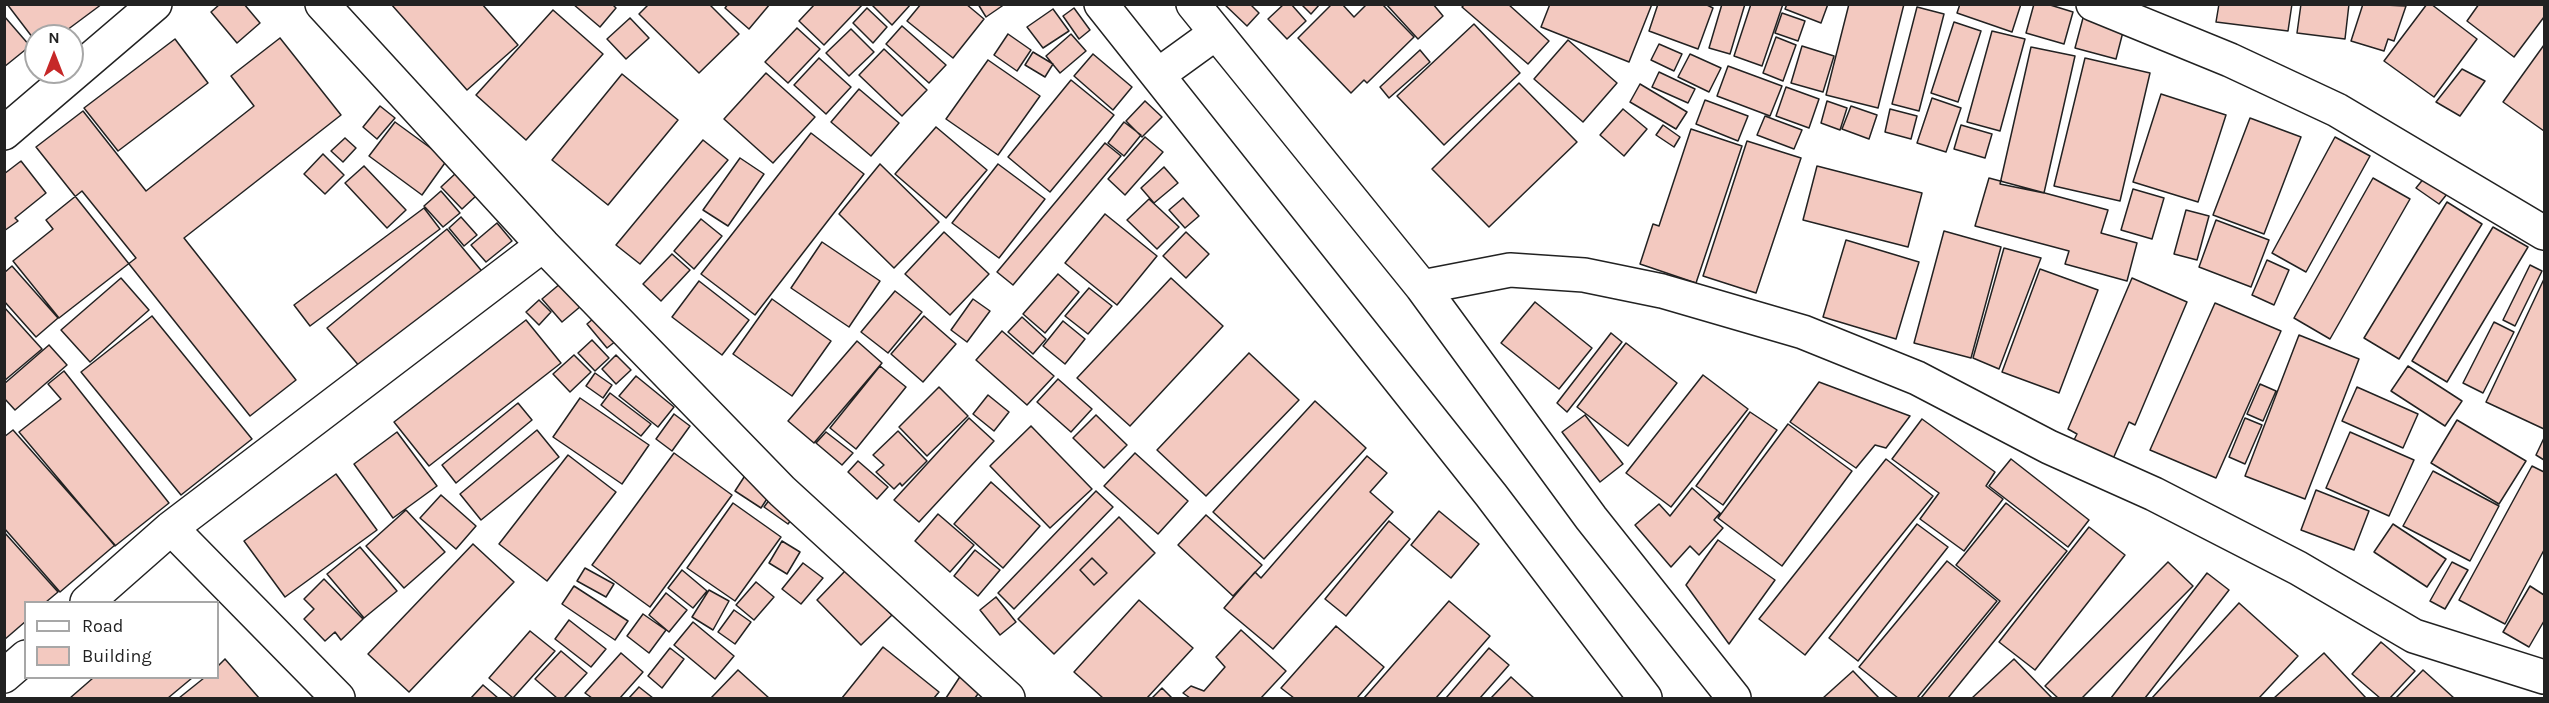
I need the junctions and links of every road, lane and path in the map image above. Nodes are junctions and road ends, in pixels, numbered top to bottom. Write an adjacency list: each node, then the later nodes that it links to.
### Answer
1 (155, 4): 8 (street)
2 (322, 4): 10 (street)
3 (1101, 4): 7 (street)
4 (1193, 4): 6 (street)
5 (2093, 4): 9 (street)
6 (1216, 33): 7 (street); 11 (street)
7 (1158, 75): 19 (street)
8 (4, 133)
9 (2544, 233)
10 (543, 245): 12 (street); 18 (street)
11 (1422, 287): 16 (street); 20 (street)
12 (171, 528): 13 (street); 17 (street)
13 (89, 601)
14 (24, 659): 15 (street)
15 (4, 676)
16 (2536, 684)
17 (338, 699)
18 (1008, 699)
19 (1645, 699)
20 (1734, 699)

